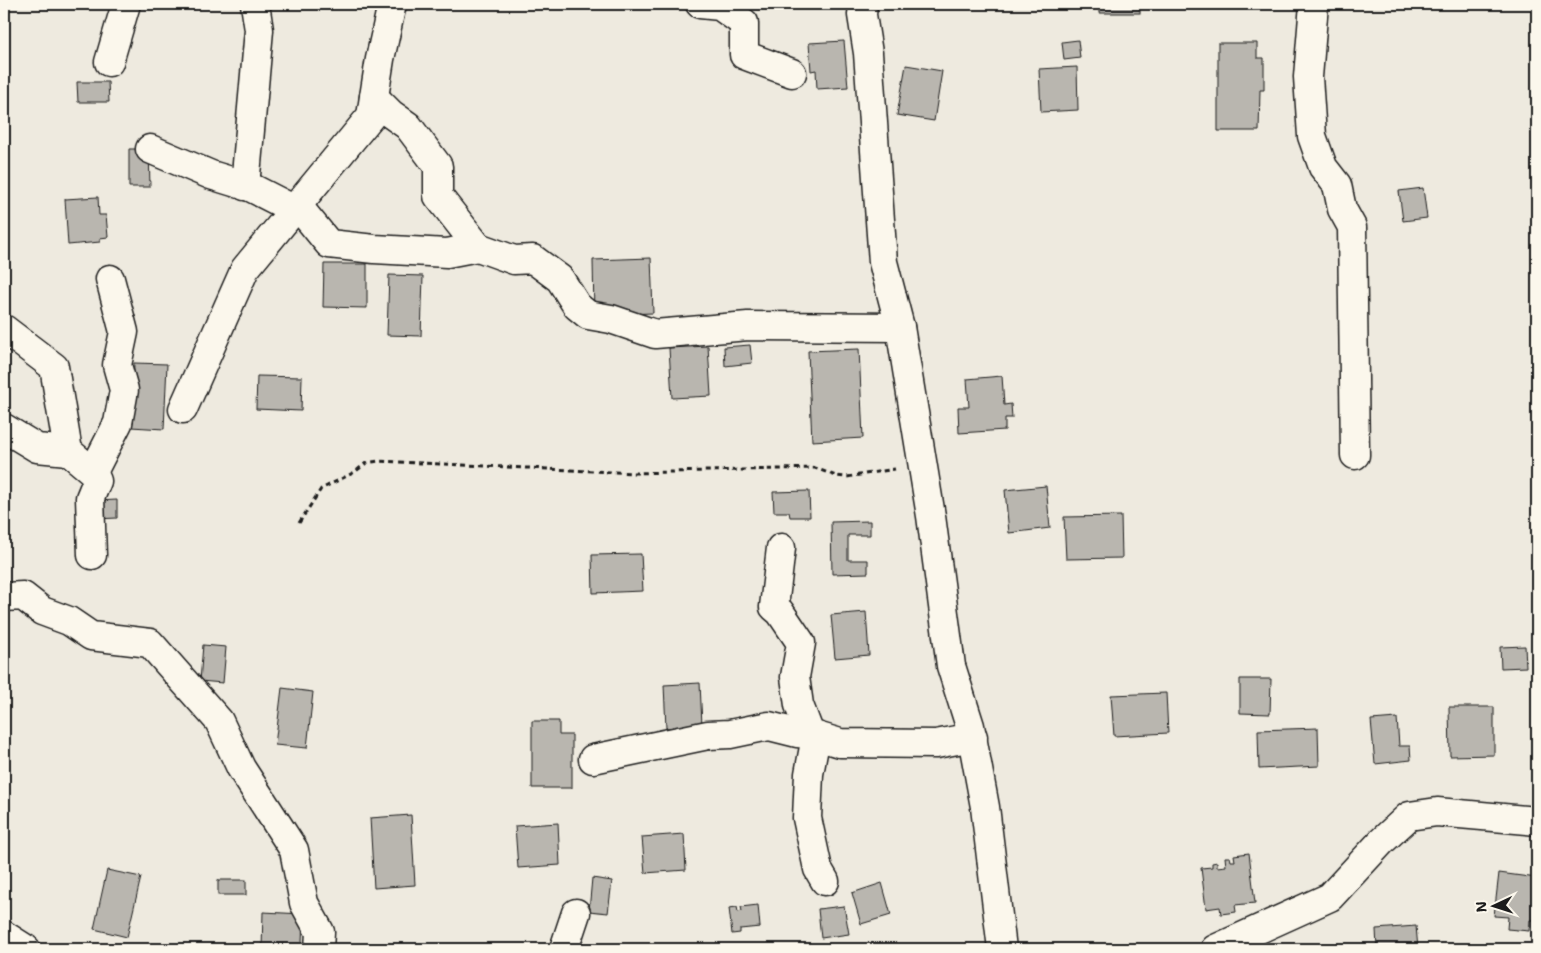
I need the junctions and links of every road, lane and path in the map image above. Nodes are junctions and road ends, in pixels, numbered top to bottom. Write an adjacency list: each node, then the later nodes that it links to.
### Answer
1 (126, 4): 7 (street)
2 (255, 4): 11 (street)
3 (392, 4): 9 (street)
4 (700, 4): 8 (street)
5 (863, 4): 15 (street)
6 (1314, 4): 20 (street)
7 (109, 62)
8 (792, 73)
9 (374, 97): 12 (street); 13 (street)
10 (150, 149): 11 (street)
11 (245, 186): 12 (street)
12 (296, 208): 13 (street); 17 (street)
13 (478, 248): 15 (street)
14 (110, 279): 22 (street)
15 (900, 327): 21 (street)
16 (4, 329): 19 (street)
17 (183, 409)
18 (4, 428): 19 (street)
19 (68, 451): 22 (street)
20 (1355, 455)
21 (923, 465): 23 (path); 28 (street)
22 (93, 472): 25 (street)
23 (299, 523)
24 (780, 548): 27 (street)
25 (92, 556)
26 (4, 597): 35 (street)
27 (813, 735): 28 (street); 29 (street); 31 (street)
28 (973, 738): 37 (street)
29 (593, 759)
30 (1537, 821): 38 (street)
31 (825, 881)
32 (576, 913): 36 (street)
33 (4, 935): 34 (street)
34 (26, 949)
35 (319, 949)
36 (564, 949)
37 (1002, 949)
38 (1215, 949)

